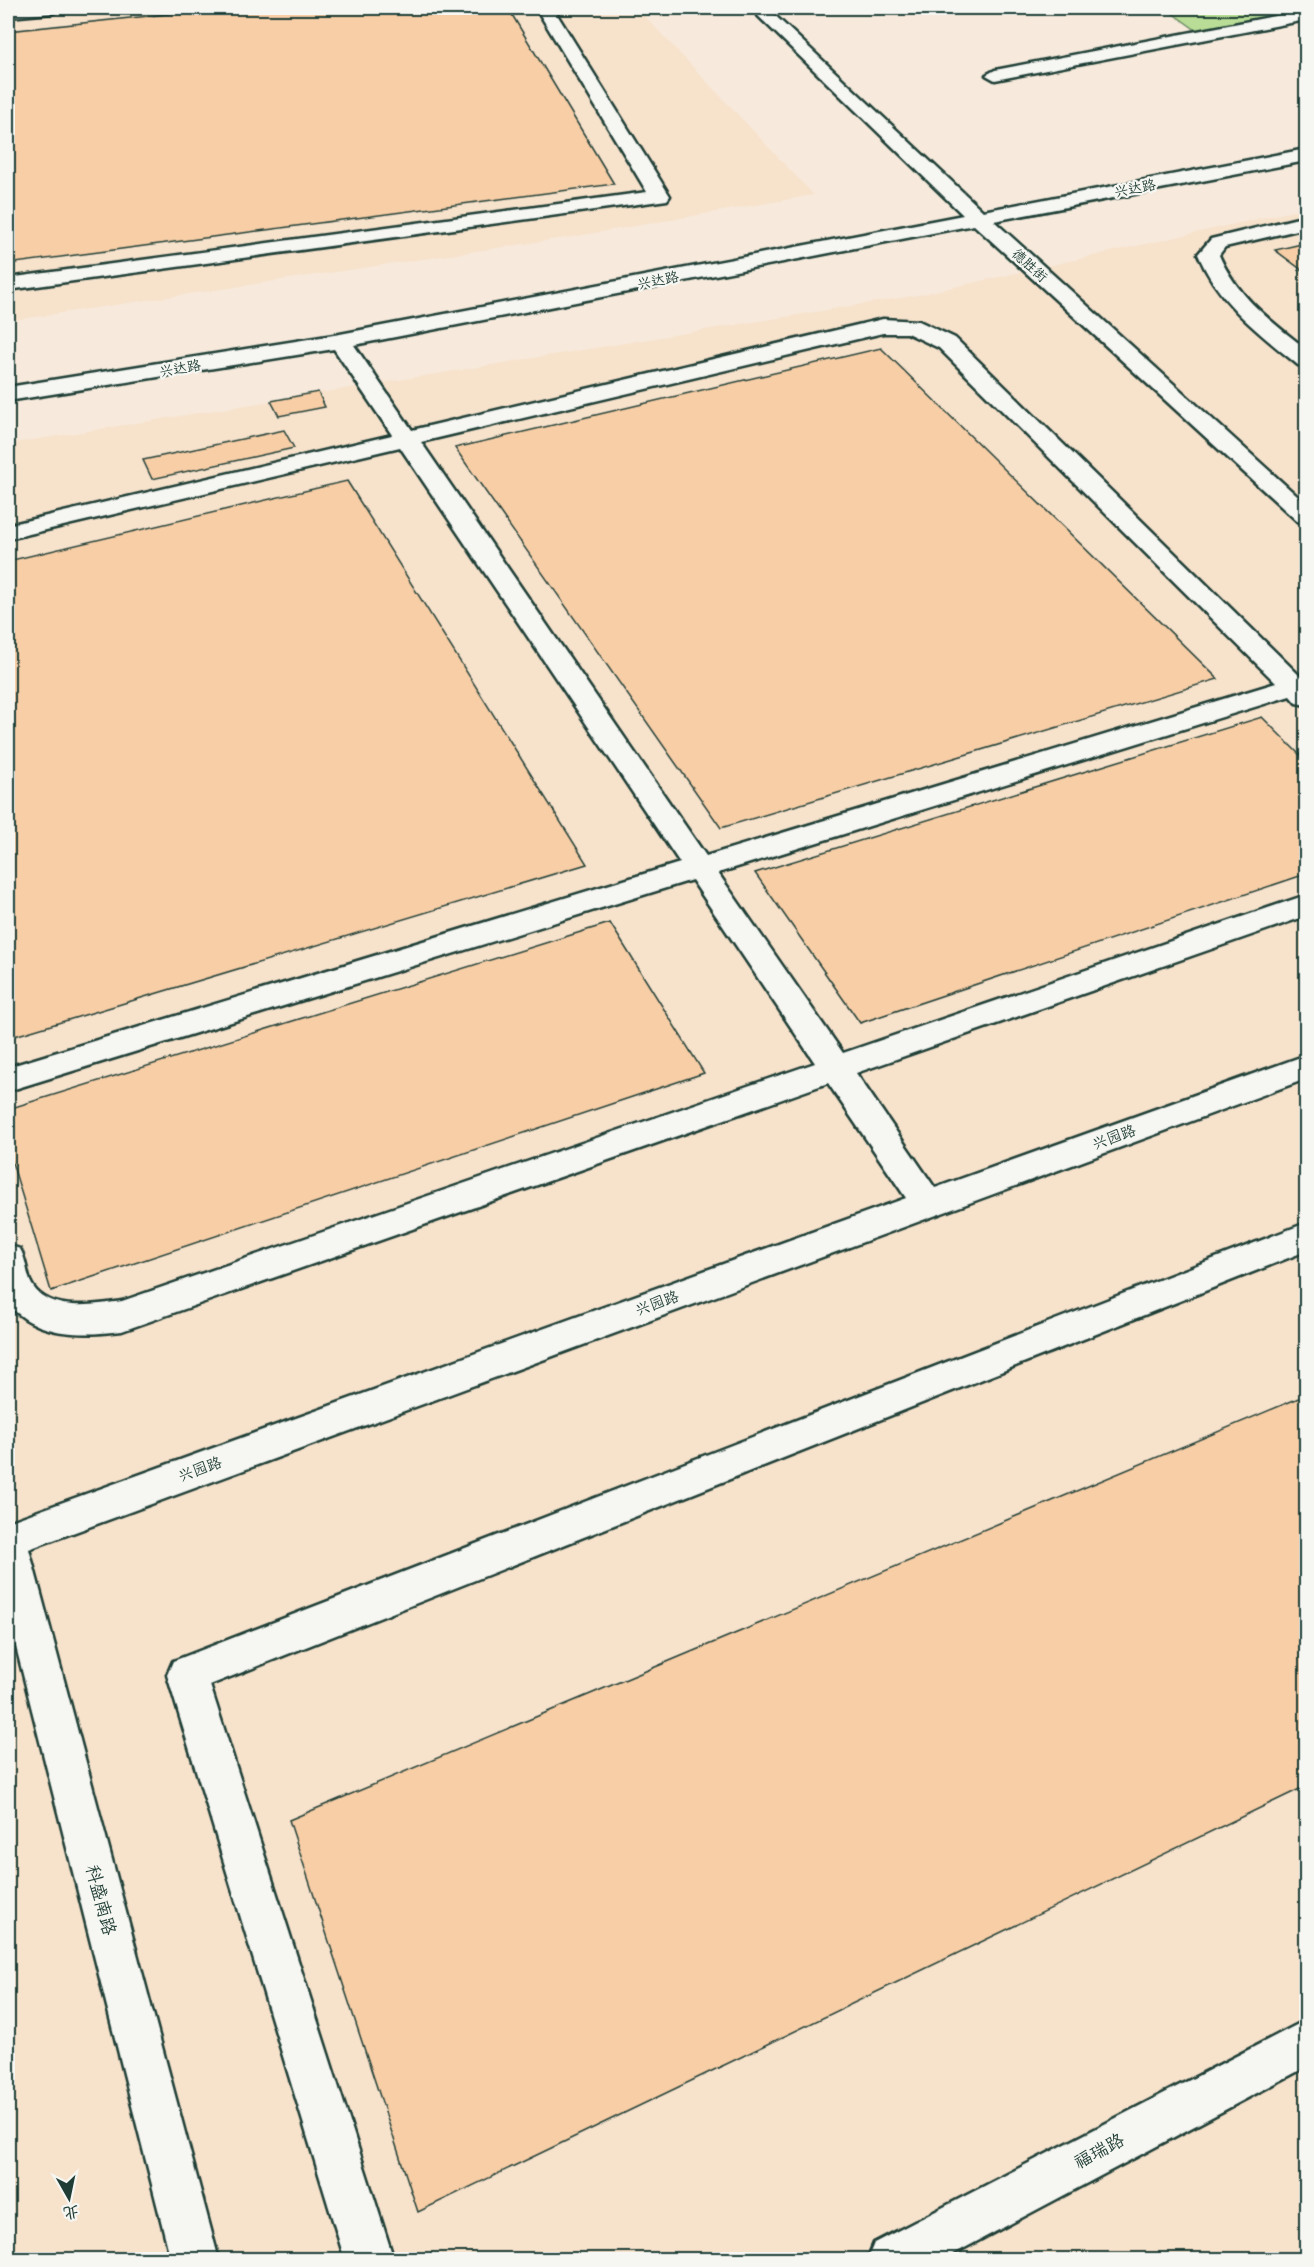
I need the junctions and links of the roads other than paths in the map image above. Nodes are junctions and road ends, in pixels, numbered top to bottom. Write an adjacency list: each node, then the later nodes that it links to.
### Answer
1 (53, 8): 4 (street)
2 (544, 8): 10 (street)
3 (758, 8): 8 (street, 德胜街)
4 (8, 12)
5 (1306, 15): 6 (street)
6 (994, 75)
7 (1306, 155): 8 (street, 兴达路)
8 (978, 218): 11 (street, 兴达路); 15 (street, 德胜街)
9 (1306, 222): 12 (street)
10 (8, 284)
11 (340, 341): 13 (street, 兴达路); 14 (street)
12 (1306, 360)
13 (8, 394)
14 (406, 439): 16 (street); 17 (street); 18 (street)
15 (1306, 516)
16 (8, 532)
17 (1301, 692): 18 (street)
18 (699, 868): 21 (street); 22 (street)
19 (1306, 904): 21 (street)
20 (1306, 1067): 23 (street, 兴园路)
21 (835, 1068): 23 (street); 25 (street)
22 (8, 1079)
23 (928, 1204): 26 (street, 兴园路)
24 (1306, 1237): 29 (street)
25 (8, 1259)
26 (8, 1540): 28 (street, 科盛南路)
27 (1306, 2043): 30 (street, 福瑞路)
28 (195, 2259)
29 (370, 2259)
30 (891, 2259)

